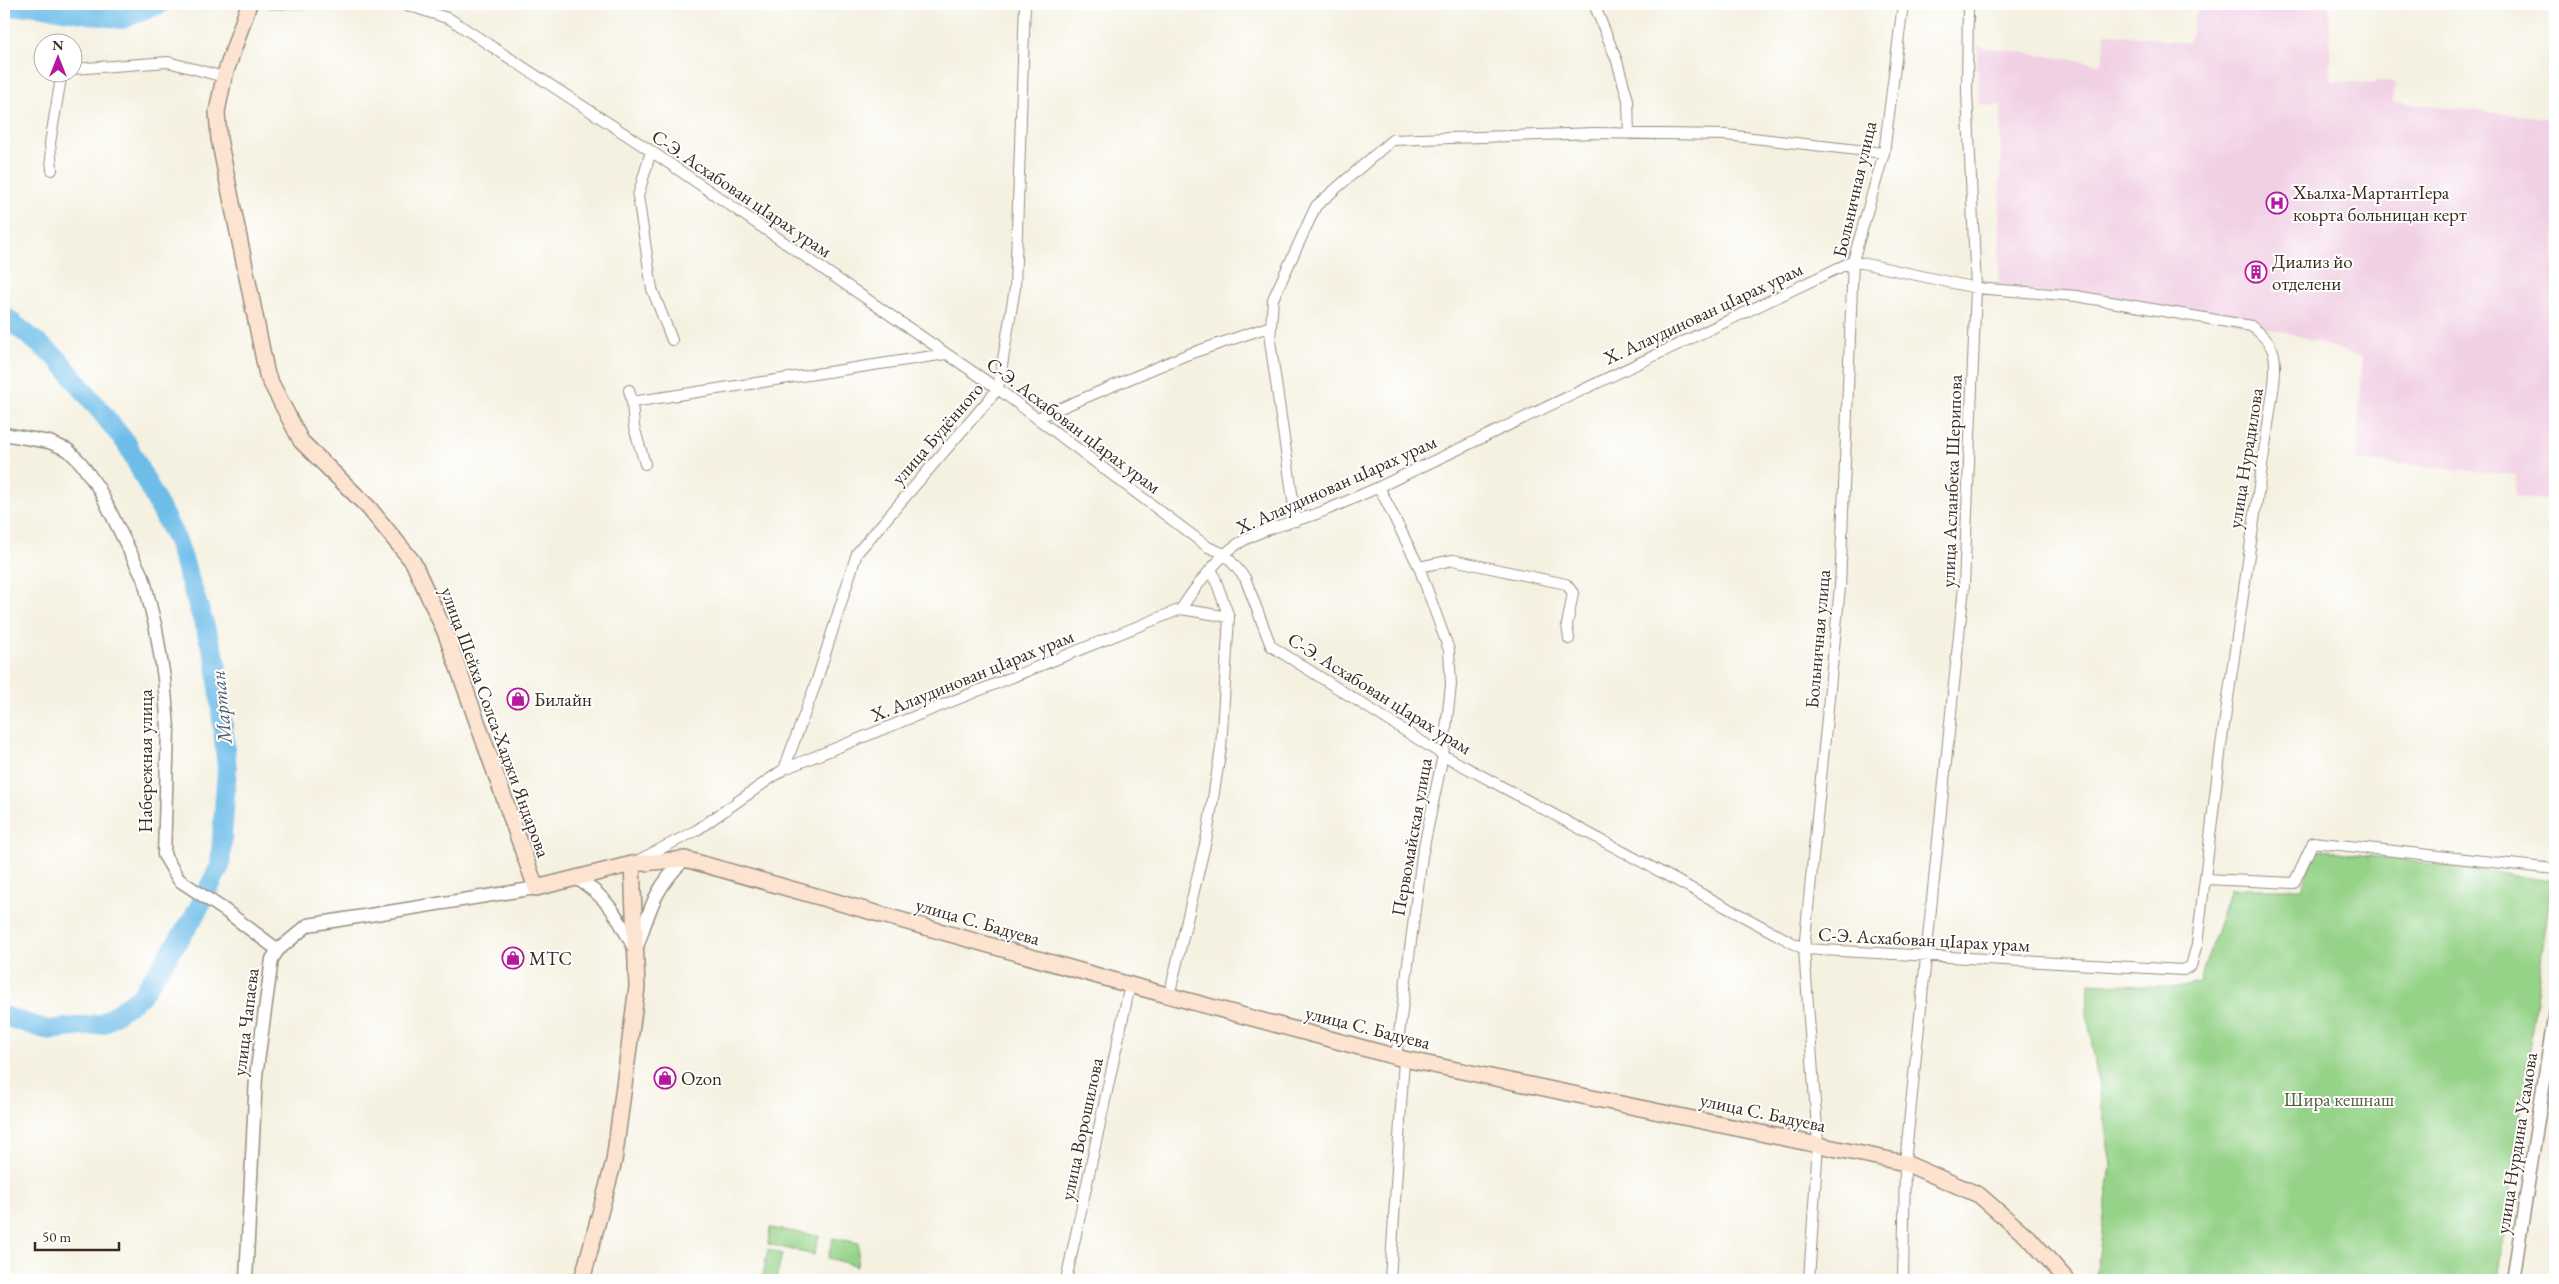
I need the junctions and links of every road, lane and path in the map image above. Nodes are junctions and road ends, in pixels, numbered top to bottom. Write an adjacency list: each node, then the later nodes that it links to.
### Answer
1 (249, 4): 8 (main road, улица Шейха Солса-Хаджи Яндарова)
2 (404, 4): 11 (street, С-Э. Асхабован цIарах урам)
3 (1025, 4): 19 (street, улица Будённого)
4 (1594, 4): 10 (street)
5 (1903, 4): 12 (street, Больничная улица)
6 (1968, 4): 15 (street, улица Асланбека Шерипова)
7 (82, 68): 8 (street)
8 (224, 77): 40 (main road, улица Шейха Солса-Хаджи Яндарова)
9 (60, 82): 13 (street)
10 (1629, 134): 12 (street); 16 (street)
11 (652, 151): 17 (street); 18 (street, С-Э. Асхабован цIарах урам)
12 (1884, 153): 14 (street, Больничная улица)
13 (52, 170)
14 (1853, 261): 15 (street); 25 (street, Х. Алаудинован цIарах урам); 41 (street, Больничная улица)
15 (1976, 288): 39 (street, улица Нурадилова); 44 (street, улица Асланбека Шерипова)
16 (1271, 326): 22 (street); 26 (street)
17 (672, 340)
18 (946, 354): 19 (street, С-Э. Асхабован цIарах урам); 21 (street)
19 (998, 388): 22 (street, С-Э. Асхабован цIарах урам); 34 (street, улица Будённого)
20 (629, 390): 21 (street)
21 (632, 402): 24 (street)
22 (1037, 418): 27 (street, С-Э. Асхабован цIарах урам)
23 (4, 434): 42 (street, Набережная улица)
24 (645, 464)
25 (1379, 487): 26 (street, Х. Алаудинован цIарах урам); 28 (street, Первомайская улица)
26 (1296, 521): 27 (street, Х. Алаудинован цIарах урам)
27 (1225, 554): 29 (street, Х. Алаудинован цIарах урам); 33 (street, С-Э. Асхабован цIарах урам)
28 (1419, 567): 32 (street); 33 (street, Первомайская улица)
29 (1212, 570): 30 (street, Х. Алаудинован цIарах урам); 31 (street)
30 (1181, 609): 31 (street); 34 (street, Х. Алаудинован цIарах урам)
31 (1228, 617): 46 (street)
32 (1569, 639)
33 (1443, 755): 41 (street, С-Э. Асхабован цIарах урам); 48 (street, Первомайская улица)
34 (784, 769): 36 (street, Х. Алаудинован цIарах урам)
35 (685, 859): 36 (main road, улица С. Бадуева); 43 (street); 45 (main road, улица С. Бадуева)
36 (632, 864): 38 (main road, улица С. Бадуева); 43 (main road)
37 (2555, 869): 39 (street)
38 (576, 878): 40 (main road, улица С. Бадуева); 43 (street)
39 (2205, 879): 44 (street, С-Э. Асхабован цIарах урам)
40 (536, 888): 42 (street, улица Чапаева)
41 (1804, 949): 44 (street, С-Э. Асхабован цIарах урам); 49 (street, Больничная улица)
42 (278, 950): 51 (street, улица Чапаева)
43 (636, 952): 52 (main road)
44 (1925, 957): 50 (street, улица Асланбека Шерипова)
45 (1130, 985): 46 (main road, улица С. Бадуева); 53 (street, улица Ворошилова)
46 (1170, 996): 48 (main road, улица С. Бадуева)
47 (2555, 1011): 58 (street, улица Нурдина Усамова)
48 (1400, 1058): 49 (main road, улица С. Бадуева); 54 (street, Первомайская улица)
49 (1818, 1143): 50 (main road, улица С. Бадуева); 55 (street, Больничная улица)
50 (1905, 1163): 56 (street, улица Асланбека Шерипова); 57 (main road, улица С. Бадуева)
51 (246, 1280)
52 (582, 1280)
53 (1066, 1280)
54 (1390, 1280)
55 (1809, 1280)
56 (1903, 1280)
57 (2067, 1280)
58 (2513, 1280)

